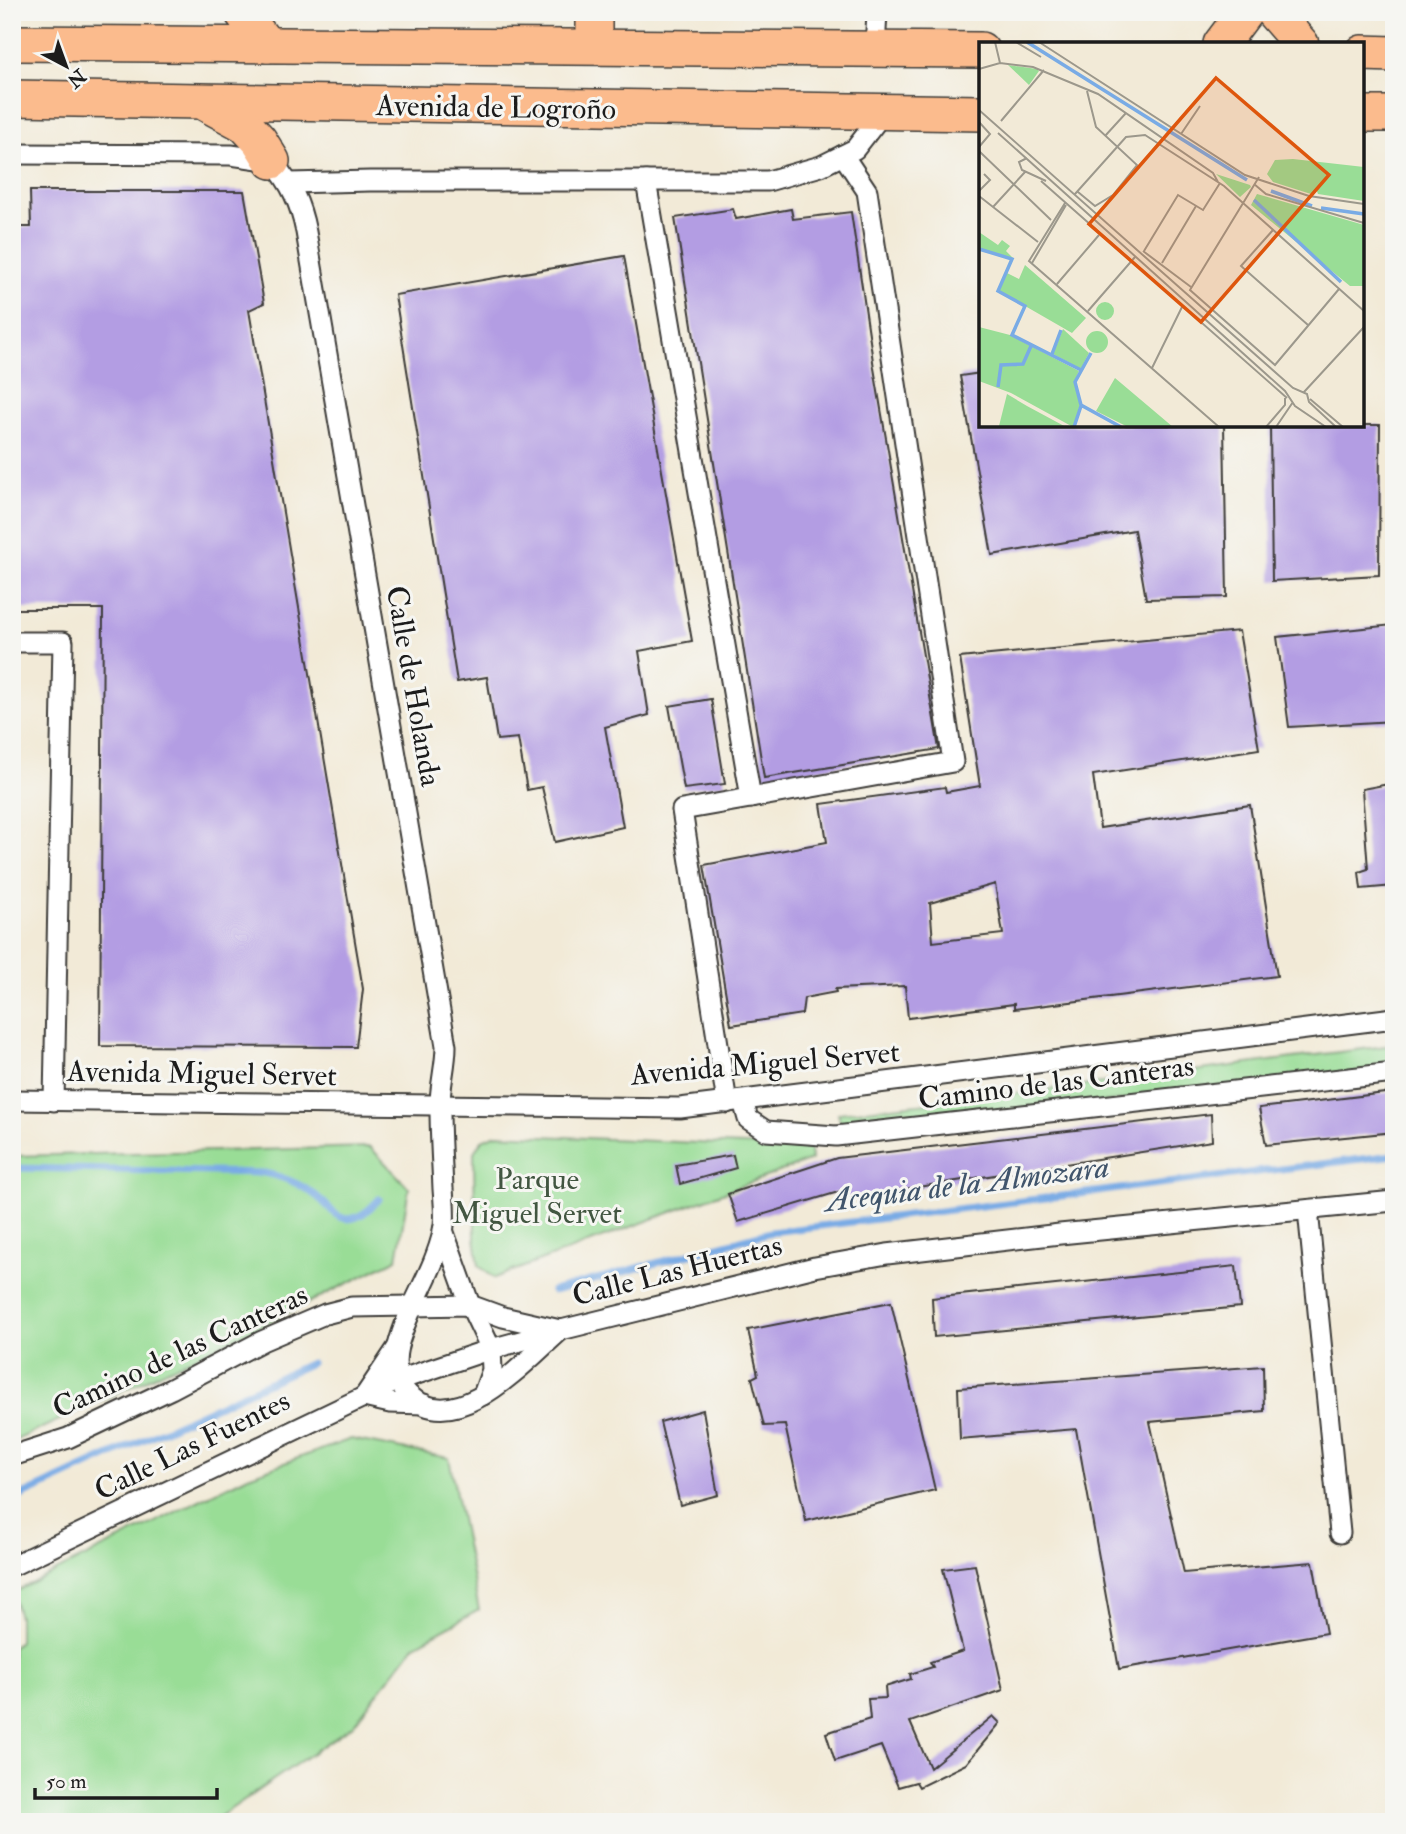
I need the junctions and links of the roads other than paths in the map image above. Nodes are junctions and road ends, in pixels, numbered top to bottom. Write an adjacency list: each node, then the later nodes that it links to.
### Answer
1 (242, 12): 10 (highway)
2 (877, 12): 11 (street)
3 (1245, 12): 7 (highway)
4 (1273, 12): 8 (highway)
5 (217, 28): 9 (highway, Avenida de Logroño); 10 (highway, Avenida de Logroño)
6 (594, 29): 10 (highway, Avenida de Logroño); 11 (highway, Avenida de Logroño)
7 (1222, 42)
8 (1299, 42)
9 (12, 43)
10 (267, 45)
11 (875, 50): 12 (highway, Avenida de Logroño)
12 (979, 50)
13 (1364, 53): 14 (highway)
14 (1394, 54)
15 (12, 98): 16 (highway, Avenida de Logroño)
16 (204, 103): 17 (highway, Avenida de Logroño); 23 (highway)
17 (883, 113): 18 (highway, Avenida de Logroño); 22 (street)
18 (979, 113)
19 (1364, 114): 20 (highway)
20 (1394, 114)
21 (12, 154): 23 (street)
22 (843, 155): 24 (street); 26 (street)
23 (281, 172): 24 (street); 32 (street, Calle de Holanda)
24 (646, 181): 26 (street)
25 (12, 642): 30 (street)
26 (751, 798): 31 (street)
27 (1394, 1018): 31 (street, Avenida Miguel Servet)
28 (1394, 1073): 31 (street, Camino de las Canteras)
29 (12, 1100): 30 (street, Avenida Miguel Servet)
30 (54, 1101): 32 (street, Avenida Miguel Servet)
31 (735, 1102): 32 (street, Avenida Miguel Servet)
32 (439, 1105): 35 (street, Calle de Holanda)
33 (1394, 1201): 34 (street, Calle Las Huertas)
34 (1307, 1210): 39 (street, Calle Las Huertas); 47 (street)
35 (443, 1230): 36 (street, Calle de Holanda); 37 (street, Calle de Holanda)
36 (415, 1304): 37 (street, Camino de las Canteras); 38 (street, Camino de las Canteras); 40 (street, Calle de Holanda)
37 (470, 1305): 39 (street, Camino de las Canteras); 41 (street, Calle de Holanda)
38 (374, 1306): 40 (street); 46 (street, Camino de las Canteras)
39 (561, 1330): 41 (street, Calle Las Huertas); 43 (street)
40 (401, 1338): 42 (street); 44 (street)
41 (491, 1349): 42 (street, Calle Las Huertas); 43 (street)
42 (399, 1380): 44 (street, Calle Las Fuentes); 45 (street)
43 (483, 1396): 45 (street)
44 (364, 1397): 45 (street); 48 (street, Calle Las Fuentes)
45 (424, 1404)
46 (12, 1456)
47 (1340, 1533)
48 (12, 1566)

